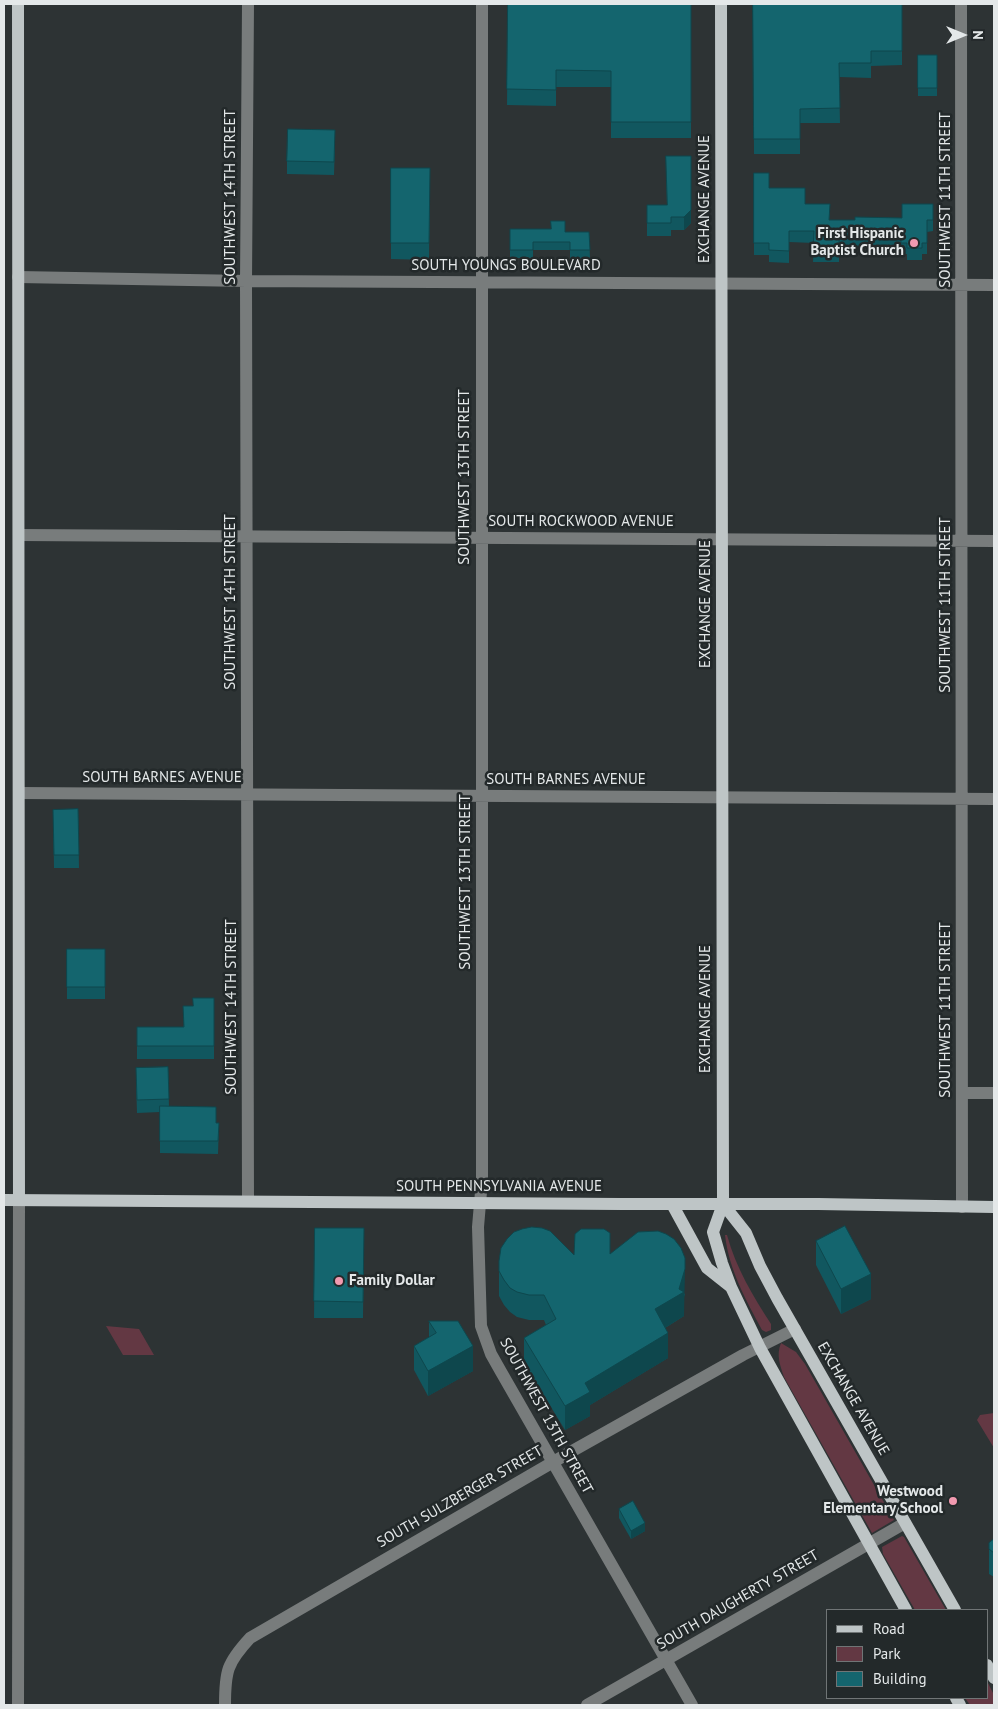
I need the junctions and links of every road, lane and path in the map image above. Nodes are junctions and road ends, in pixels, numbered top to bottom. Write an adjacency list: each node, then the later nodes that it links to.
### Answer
1 (18, 4): 6 (main road)
2 (248, 4): 7 (street, SOUTHWEST 14TH STREET)
3 (482, 4): 8 (street, SOUTHWEST 13TH STREET)
4 (721, 4): 9 (main road, EXCHANGE AVENUE)
5 (961, 4): 10 (street, SOUTHWEST 11TH STREET)
6 (18, 277): 7 (street, SOUTH YOUNGS BOULEVARD); 12 (main road)
7 (246, 281): 8 (street, SOUTH YOUNGS BOULEVARD); 13 (street, SOUTHWEST 14TH STREET)
8 (482, 282): 9 (street, SOUTH YOUNGS BOULEVARD); 14 (street, SOUTHWEST 13TH STREET)
9 (722, 284): 10 (street, SOUTH YOUNGS BOULEVARD); 15 (main road, EXCHANGE AVENUE)
10 (962, 285): 11 (street, SOUTH YOUNGS BOULEVARD); 16 (street, SOUTHWEST 11TH STREET)
11 (994, 285)
12 (19, 535): 13 (street, SOUTH ROCKWOOD AVENUE); 18 (main road)
13 (247, 536): 14 (street, SOUTH ROCKWOOD AVENUE); 19 (street, SOUTHWEST 14TH STREET)
14 (482, 538): 15 (street, SOUTH ROCKWOOD AVENUE); 20 (street, SOUTHWEST 13TH STREET)
15 (722, 539): 16 (street, SOUTH ROCKWOOD AVENUE); 21 (main road, EXCHANGE AVENUE)
16 (962, 540): 17 (street, SOUTH ROCKWOOD AVENUE); 22 (street, SOUTHWEST 11TH STREET)
17 (994, 541)
18 (19, 793): 19 (street, SOUTH BARNES AVENUE); 27 (main road)
19 (248, 795): 20 (street, SOUTH BARNES AVENUE); 28 (street, SOUTHWEST 14TH STREET)
20 (482, 796): 21 (street, SOUTH BARNES AVENUE); 29 (street, SOUTHWEST 13TH STREET)
21 (722, 797): 22 (street, SOUTH BARNES AVENUE); 31 (main road, EXCHANGE AVENUE)
22 (962, 799): 23 (street, SOUTH BARNES AVENUE); 24 (street, SOUTHWEST 11TH STREET)
23 (994, 800)
24 (963, 1093): 25 (street); 32 (street, SOUTHWEST 11TH STREET)
25 (994, 1093)
26 (4, 1200): 27 (main road, SOUTH PENNSYLVANIA AVENUE)
27 (19, 1200): 28 (main road, SOUTH PENNSYLVANIA AVENUE); 45 (street)
28 (248, 1201): 29 (main road, SOUTH PENNSYLVANIA AVENUE)
29 (480, 1203): 30 (main road, SOUTH PENNSYLVANIA AVENUE); 37 (street, SOUTHWEST 13TH STREET)
30 (672, 1204): 31 (main road, SOUTH PENNSYLVANIA AVENUE); 34 (main road)
31 (723, 1204): 32 (main road, SOUTH PENNSYLVANIA AVENUE); 34 (main road, EXCHANGE AVENUE); 35 (main road, EXCHANGE AVENUE)
32 (962, 1207): 33 (main road, SOUTH PENNSYLVANIA AVENUE)
33 (994, 1207)
34 (731, 1287): 36 (main road, EXCHANGE AVENUE)
35 (795, 1330): 36 (street, SOUTH SULZBERGER STREET); 38 (main road, EXCHANGE AVENUE)
36 (760, 1348): 37 (street, SOUTH SULZBERGER STREET); 39 (main road, EXCHANGE AVENUE)
37 (553, 1463): 42 (street, SOUTHWEST 13TH STREET); 46 (street, SOUTH SULZBERGER STREET)
38 (906, 1523): 39 (street, SOUTH DAUGHERTY STREET); 41 (main road, EXCHANGE AVENUE)
39 (869, 1544): 40 (main road, EXCHANGE AVENUE); 42 (street, SOUTH DAUGHERTY STREET)
40 (905, 1609)
41 (955, 1609)
42 (666, 1660): 47 (street, SOUTH DAUGHERTY STREET); 48 (street, SOUTHWEST 13TH STREET)
43 (988, 1667): 44 (main road)
44 (994, 1678)
45 (18, 1705)
46 (225, 1705)
47 (587, 1705)
48 (692, 1705)

